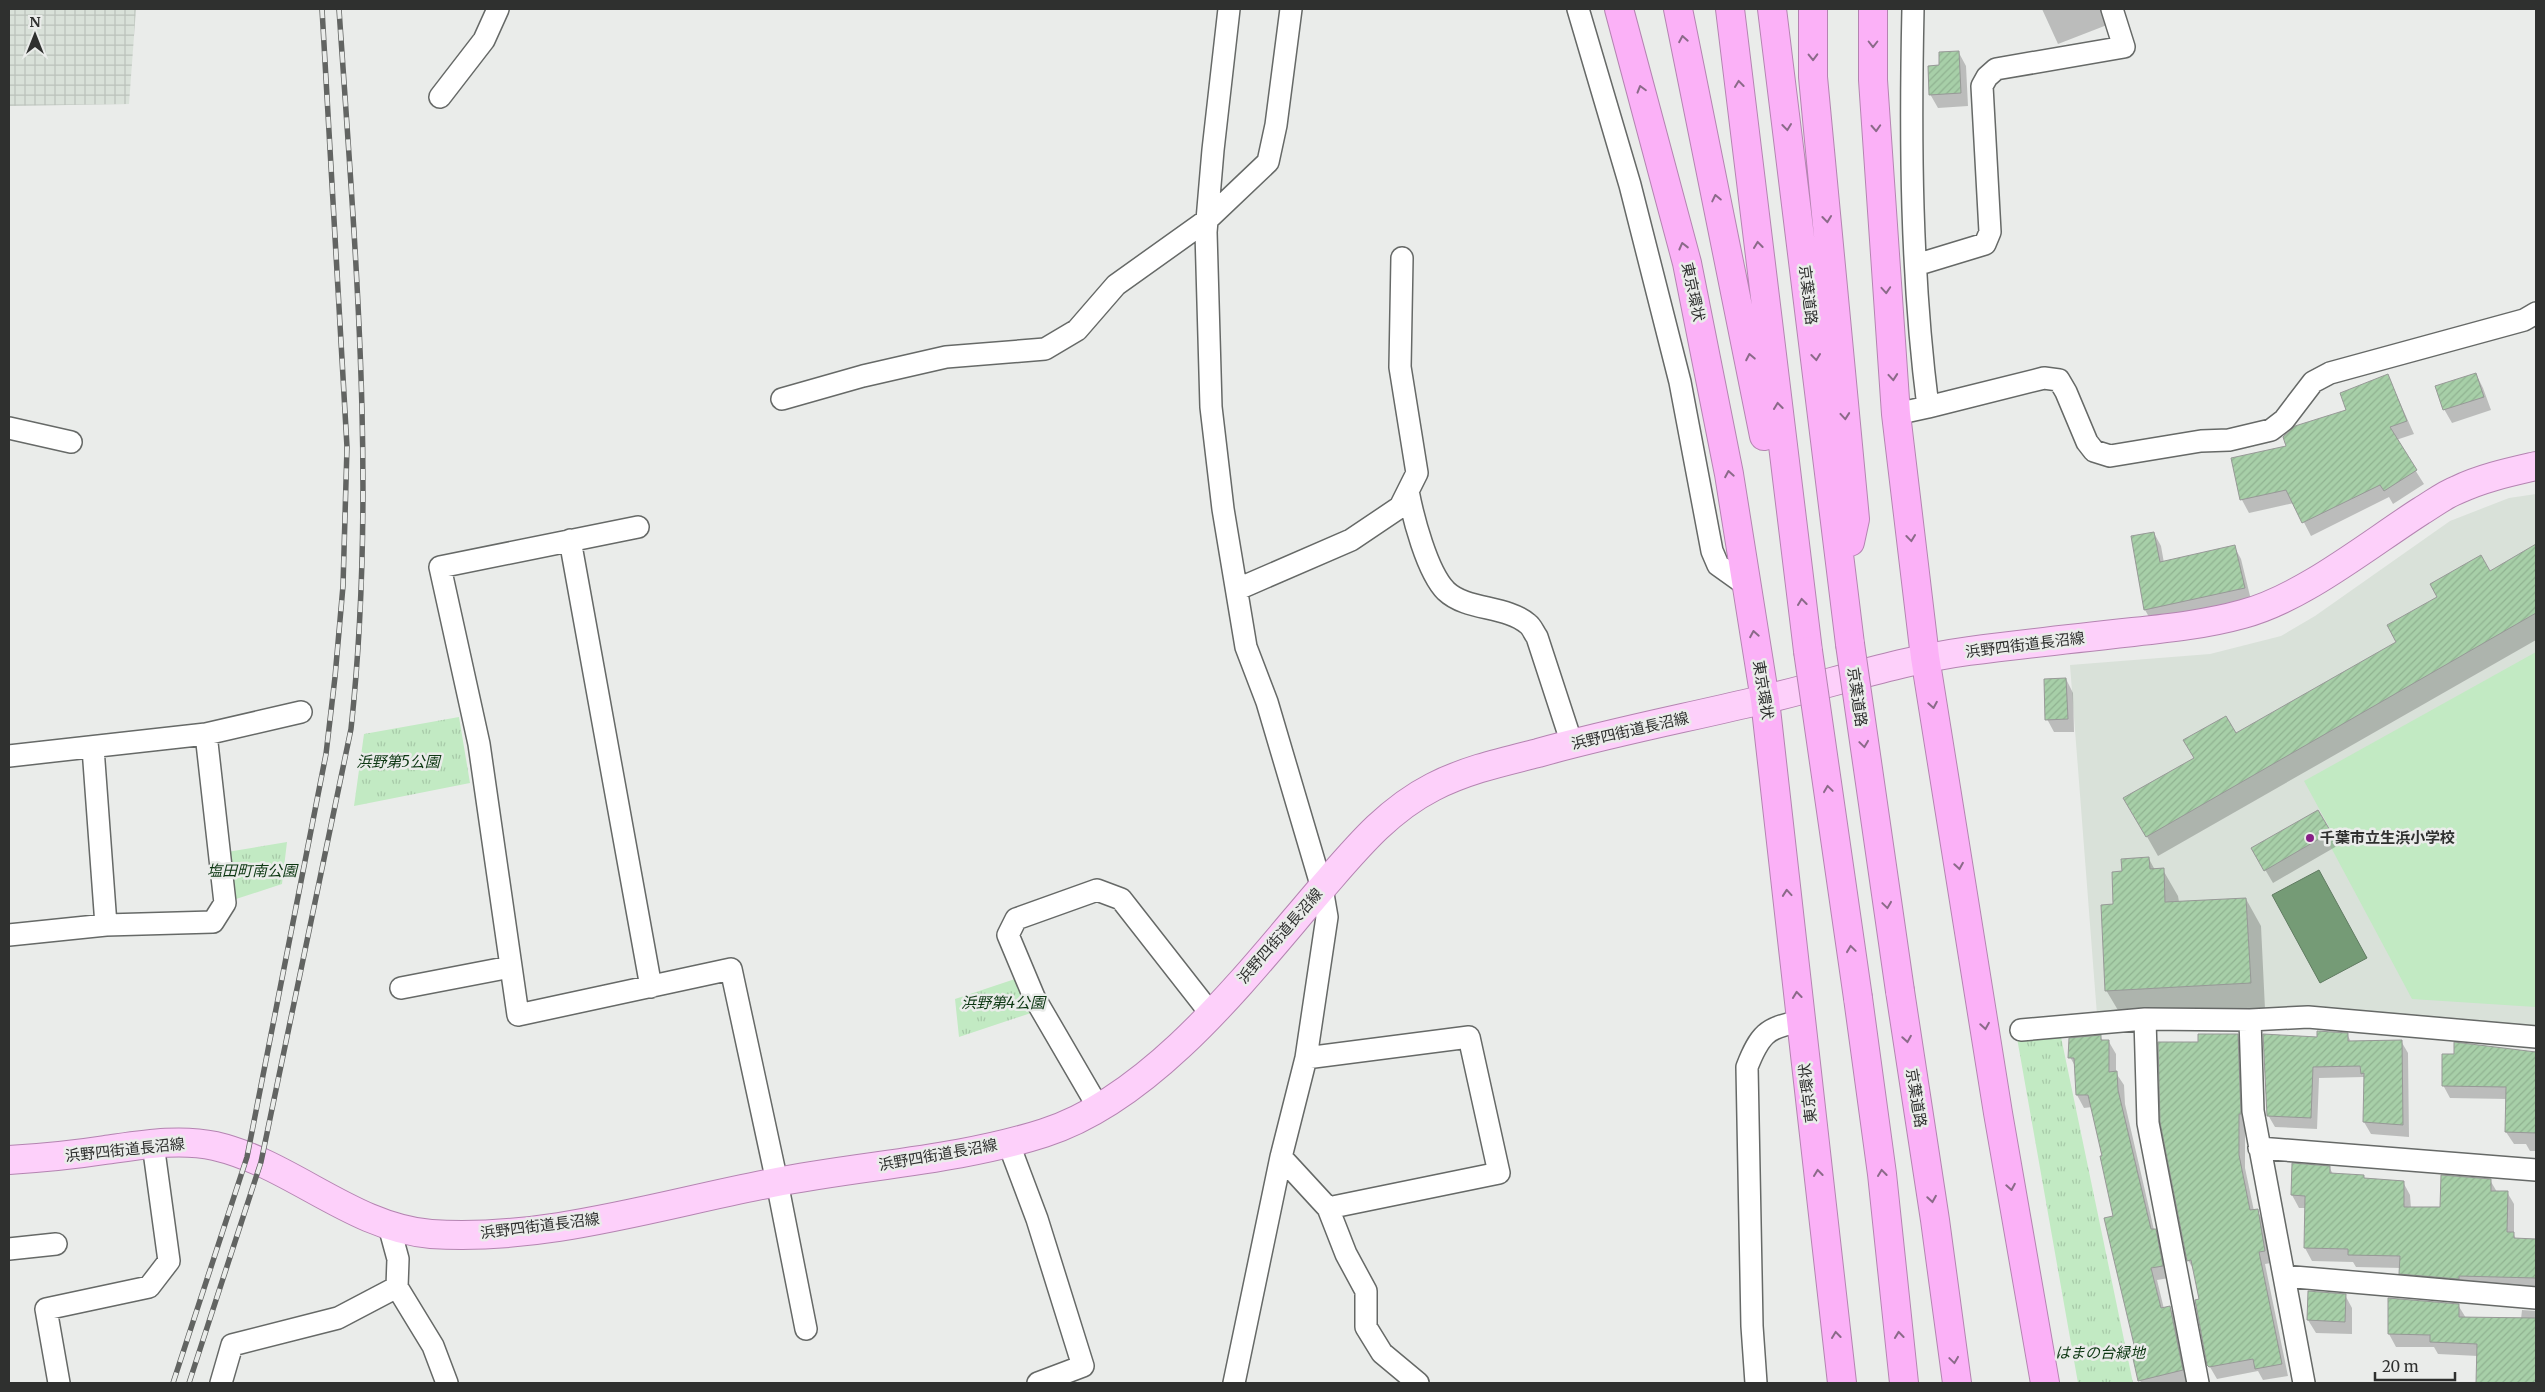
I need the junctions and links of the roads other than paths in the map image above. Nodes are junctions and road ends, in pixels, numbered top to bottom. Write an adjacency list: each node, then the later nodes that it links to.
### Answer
1 (498, 9): 13 (street)
2 (1229, 9): 14 (street)
3 (1291, 9): 14 (street)
4 (1578, 9): 29 (street)
5 (1619, 9): 29 (highway, 東京環状, one-way to 5)
6 (1678, 9): 25 (highway, one-way to 6)
7 (1730, 9): 25 (highway, one-way to 7)
8 (1772, 9): 28 (highway, 京葉道路, one-way to 28)
9 (1813, 9): 28 (highway, one-way to 28)
10 (1873, 9): 20 (highway, one-way to 20)
11 (1912, 9): 16 (street)
12 (2112, 9): 16 (street)
13 (440, 97)
14 (1207, 220): 18 (street); 30 (street)
15 (1402, 258): 24 (street)
16 (1916, 264): 19 (street)
17 (2536, 313): 19 (street)
18 (782, 399)
19 (1928, 407): 20 (street)
20 (1896, 414): 31 (highway, one-way to 31)
21 (9, 428): 22 (street)
22 (71, 442)
23 (2536, 466): 31 (main road, 浜野四街道長沼線)
24 (1408, 491): 30 (street); 35 (street)
25 (1792, 523): 75 (highway, one-way to 25, bridge)
26 (638, 527): 27 (street)
27 (570, 540): 41 (street); 42 (street)
28 (1843, 579): 76 (highway, 京葉道路, one-way to 76, bridge)
29 (1746, 585): 32 (highway, 東京環状, one-way to 29)
30 (1238, 589): 38 (street)
31 (1925, 657): 32 (main road, 浜野四街道長沼線); 77 (highway, one-way to 77)
32 (1766, 700): 35 (main road, 浜野四街道長沼線); 47 (highway, 東京環状, one-way to 32)
33 (301, 712): 34 (street)
34 (206, 734): 36 (street); 39 (street)
35 (1572, 744): 38 (main road, 浜野四街道長沼線)
36 (93, 748): 37 (street); 39 (street)
37 (9, 756)
38 (1322, 888): 44 (main road, 浜野四街道長沼線); 50 (street)
39 (106, 925): 40 (street)
40 (9, 935)
41 (510, 968): 42 (street); 43 (street)
42 (651, 987): 58 (street)
43 (401, 988)
44 (1212, 1014): 51 (main road, 浜野四街道長沼線); 51 (street)
45 (2145, 1020): 46 (street); 48 (street); 78 (street)
46 (2250, 1020): 49 (street); 54 (street)
47 (1800, 1022): 73 (street); 74 (highway, 東京環状, one-way to 47)
48 (2021, 1030)
49 (2536, 1037)
50 (1306, 1058): 55 (street); 59 (street)
51 (1098, 1108): 52 (main road, 浜野四街道長沼線)
52 (1008, 1142): 58 (main road, 浜野四街道長沼線); 70 (street)
53 (153, 1144): 56 (main road, 浜野四街道長沼線); 60 (main road, 浜野四街道長沼線); 67 (street)
54 (2259, 1148): 57 (street); 63 (street)
55 (1281, 1157): 59 (street); 71 (street)
56 (9, 1160)
57 (2536, 1170)
58 (777, 1182): 60 (main road, 浜野四街道長沼線); 66 (street)
59 (1328, 1208): 72 (street)
60 (389, 1226): 64 (street)
61 (56, 1244): 62 (street)
62 (9, 1249)
63 (2284, 1276): 65 (street); 79 (street)
64 (397, 1287): 68 (street); 69 (street)
65 (2536, 1298)
66 (806, 1329)
67 (60, 1383)
68 (221, 1383)
69 (447, 1383)
70 (1038, 1383)
71 (1234, 1383)
72 (1418, 1383)
73 (1756, 1383)
74 (1842, 1383)
75 (1904, 1383)
76 (1957, 1383)
77 (2045, 1383)
78 (2198, 1383)
79 (2304, 1383)

